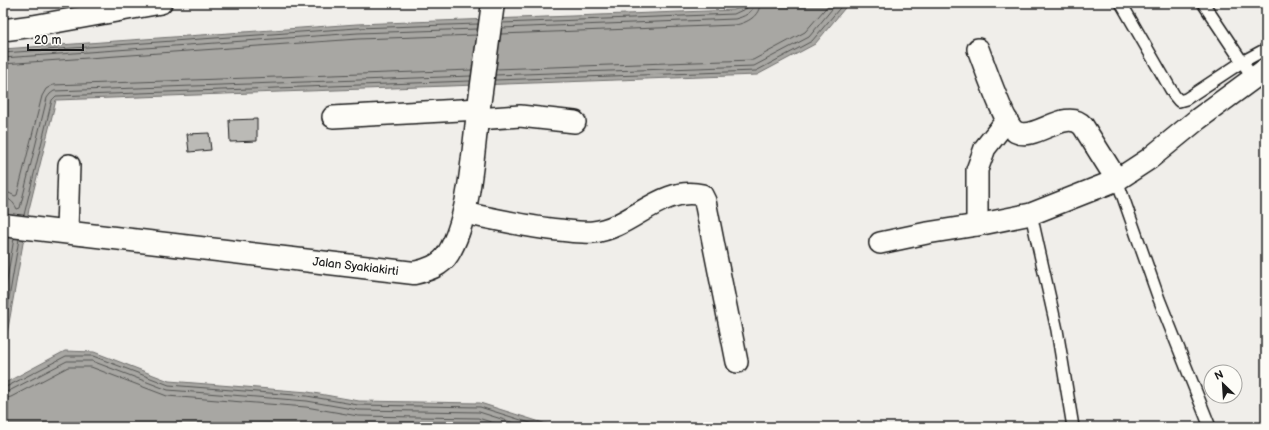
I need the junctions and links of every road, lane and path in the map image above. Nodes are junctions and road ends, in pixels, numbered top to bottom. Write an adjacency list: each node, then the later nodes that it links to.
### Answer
1 (161, 3): 5 (street)
2 (1121, 3): 9 (lane)
3 (1203, 3): 9 (lane)
4 (493, 5): 10 (street, Jalan Syakiakirti)
5 (84, 9): 6 (street)
6 (3, 30)
7 (978, 49): 12 (street)
8 (1266, 49): 9 (lane)
9 (1254, 70): 15 (street)
10 (479, 108): 11 (street); 13 (street); 16 (street, Jalan Syakiakirti)
11 (333, 117)
12 (1006, 120): 15 (street); 19 (street)
13 (575, 122)
14 (69, 165): 20 (street)
15 (1117, 180): 17 (street); 24 (lane)
16 (464, 213): 20 (street, Jalan Syakiakirti); 22 (street)
17 (1031, 214): 19 (street); 23 (lane)
18 (3, 225): 20 (street, Jalan Syakiakirti)
19 (977, 225): 21 (street)
20 (60, 230)
21 (880, 243)
22 (737, 362)
23 (1073, 427)
24 (1210, 427)

